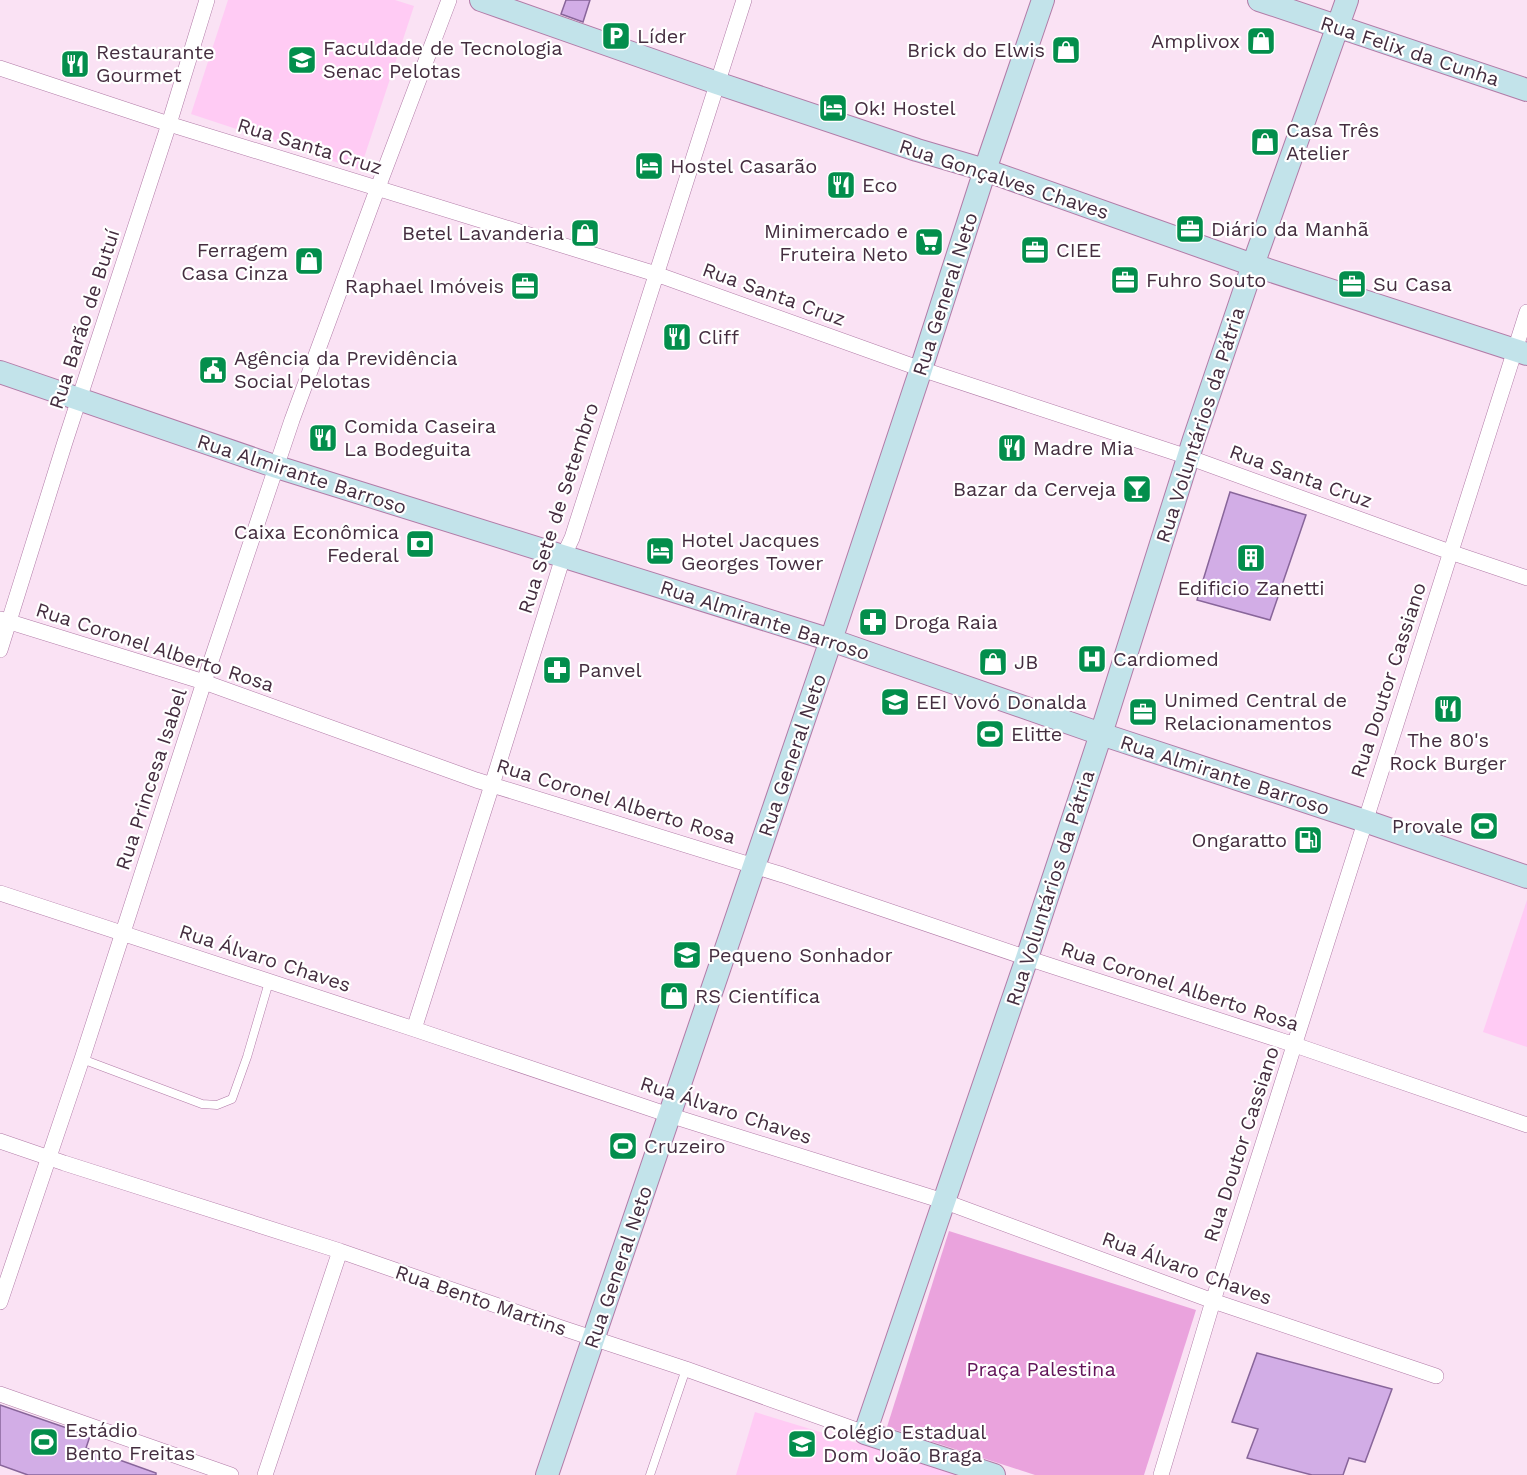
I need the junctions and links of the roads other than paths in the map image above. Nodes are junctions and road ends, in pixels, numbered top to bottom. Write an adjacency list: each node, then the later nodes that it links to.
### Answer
1 (207, 0): 12 (street, Rua Barão de Butuí)
2 (449, 0): 14 (street, Rua Princesa Isabel)
3 (481, 0): 10 (street, Rua Gonçalves Chaves)
4 (744, 0): 10 (street, Rua Sete de Setembro)
5 (1042, 0): 13 (street, Rua General Neto)
6 (1258, 0): 8 (street, Rua Felix da Cunha)
7 (1347, 0): 8 (street, Rua Voluntários da Pátria)
8 (1338, 27): 11 (street, Rua Felix da Cunha); 15 (street, Rua Voluntários da Pátria)
9 (0, 68): 12 (street, Rua Santa Cruz)
10 (717, 83): 13 (street, Rua Gonçalves Chaves); 16 (street, Rua Sete de Setembro)
11 (1527, 90)
12 (169, 124): 14 (street, Rua Santa Cruz); 21 (street, Rua Barão de Butuí)
13 (985, 170): 15 (street, Rua Gonçalves Chaves); 19 (street, Rua General Neto)
14 (378, 189): 16 (street, Rua Santa Cruz); 23 (street, Rua Princesa Isabel)
15 (1254, 265): 18 (street, Rua Gonçalves Chaves); 22 (street, Rua Voluntários da Pátria)
16 (656, 274): 19 (street, Rua Santa Cruz); 25 (street, Rua Sete de Setembro)
17 (1527, 312): 18 (street, Rua Doutor Cassiano)
18 (1521, 352): 24 (street, Rua Doutor Cassiano)
19 (921, 369): 22 (street, Rua Santa Cruz); 28 (street, Rua General Neto)
20 (0, 372): 21 (street, Rua Almirante Barroso)
21 (80, 399): 23 (street, Rua Almirante Barroso); 27 (street, Rua Barão de Butuí)
22 (1188, 457): 24 (street, Rua Santa Cruz); 31 (street, Rua Voluntários da Pátria)
23 (277, 468): 25 (street, Rua Almirante Barroso); 30 (street, Rua Princesa Isabel)
24 (1450, 552): 26 (street, Rua Santa Cruz); 33 (street, Rua Doutor Cassiano)
25 (563, 557): 28 (street, Rua Almirante Barroso); 32 (street, Rua Sete de Setembro)
26 (1527, 578)
27 (5, 620): 29 (street, Rua Barão de Butuí); 30 (street, Rua Coronel Alberto Rosa)
28 (831, 640): 31 (street, Rua Almirante Barroso); 34 (street, Rua General Neto)
29 (0, 650)
30 (204, 682): 32 (street, Rua Coronel Alberto Rosa); 37 (street, Rua Princesa Isabel)
31 (1101, 734): 33 (street, Rua Almirante Barroso); 38 (street, Rua Voluntários da Pátria)
32 (492, 785): 34 (street, Rua Coronel Alberto Rosa); 40 (street, Rua Sete de Setembro)
33 (1365, 821): 35 (street, Rua Almirante Barroso); 41 (street, Rua Doutor Cassiano)
34 (754, 866): 38 (street, Rua Coronel Alberto Rosa); 43 (street, Rua General Neto)
35 (1527, 877)
36 (0, 893): 37 (street, Rua Álvaro Chaves)
37 (123, 934): 39 (street, Rua Álvaro Chaves); 42 (street, Rua Princesa Isabel)
38 (1027, 958): 41 (street, Rua Coronel Alberto Rosa); 47 (street, Rua Voluntários da Pátria)
39 (269, 982): 40 (street, Rua Álvaro Chaves); 42 (lane)
40 (414, 1029): 43 (street, Rua Álvaro Chaves)
41 (1295, 1045): 44 (street, Rua Coronel Alberto Rosa); 49 (street, Rua Doutor Cassiano)
42 (82, 1059): 46 (street, Rua Princesa Isabel)
43 (669, 1115): 47 (street, Rua Álvaro Chaves); 51 (street, Rua General Neto)
44 (1527, 1125)
45 (0, 1141): 46 (street, Rua Bento Martins)
46 (49, 1158): 48 (street, Rua Bento Martins); 50 (street, Rua Princesa Isabel)
47 (943, 1200): 49 (street, Rua Álvaro Chaves); 55 (street, Rua Voluntários da Pátria)
48 (340, 1251): 51 (street, Rua Bento Martins); 57 (street)
49 (1213, 1301): 53 (street, Rua Álvaro Chaves); 61 (street, Rua Doutor Cassiano)
50 (0, 1302)
51 (594, 1339): 52 (street, Rua Bento Martins); 58 (street, Rua General Neto)
52 (686, 1369): 55 (street, Rua Bento Martins); 59 (lane)
53 (1436, 1376)
54 (0, 1394): 56 (street)
55 (865, 1433): 60 (street, Rua Bento Martins)
56 (231, 1475)
57 (265, 1475)
58 (547, 1475)
59 (650, 1475)
60 (994, 1475)
61 (1161, 1475)

